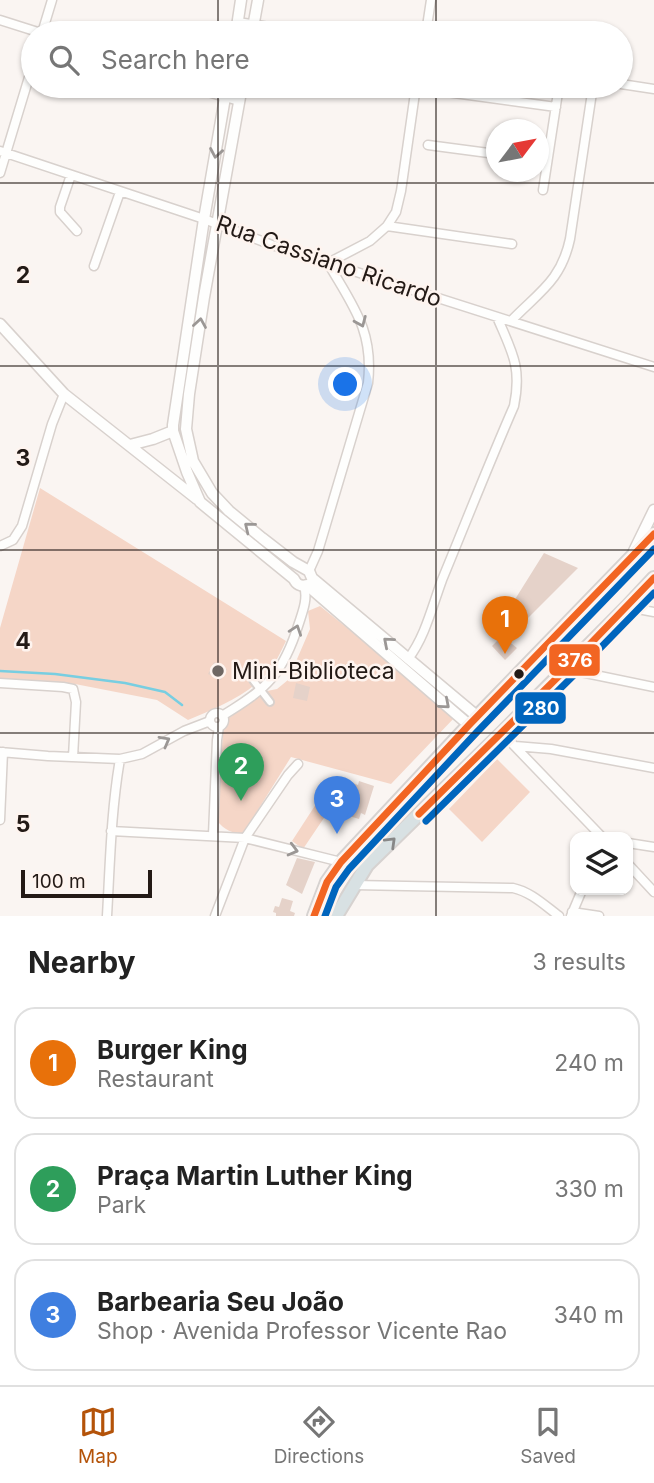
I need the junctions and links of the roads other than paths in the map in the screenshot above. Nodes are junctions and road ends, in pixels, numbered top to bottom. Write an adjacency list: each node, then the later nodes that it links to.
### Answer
1 (52, 0): 6 (street)
2 (240, 0): 7 (street)
3 (258, 0): 8 (street)
4 (431, 0): 9 (street)
5 (0, 20): 10 (street)
6 (46, 21)
7 (238, 21)
8 (254, 21)
9 (428, 21)
10 (21, 26)
11 (633, 86): 12 (street)
12 (654, 89)
13 (21, 98): 24 (street)
14 (225, 98): 31 (street, one-way to 31)
15 (236, 98): 20 (street)
16 (414, 98): 33 (street)
17 (490, 98): 21 (street)
18 (557, 98): 21 (street)
19 (591, 98): 39 (street)
20 (239, 100): 32 (street)
21 (556, 107): 22 (street)
22 (549, 136)
23 (428, 145): 25 (street)
24 (3, 152): 26 (street); 27 (street, Rua Cassiano Ricardo)
25 (486, 153)
26 (0, 173)
27 (71, 175): 30 (street, Rua Cassiano Ricardo); 34 (street)
28 (543, 182): 29 (street)
29 (543, 190)
30 (120, 192): 31 (street, Rua Cassiano Ricardo); 37 (street)
31 (204, 219): 32 (street, Rua Cassiano Ricardo); 42 (street)
32 (218, 225): 36 (street, Rua Cassiano Ricardo); 44 (street, one-way to 32)
33 (387, 226): 35 (street); 36 (street)
34 (78, 231)
35 (512, 244)
36 (328, 263): 38 (street, Rua Cassiano Ricardo); 54 (street, one-way to 54)
37 (94, 266)
38 (497, 317): 39 (street, Rua Cassiano Ricardo); 58 (street)
39 (511, 321): 41 (street, Rua Cassiano Ricardo)
40 (0, 324): 43 (street)
41 (654, 367)
42 (177, 390): 44 (street); 45 (street)
43 (64, 394): 48 (street); 52 (street)
44 (189, 394): 46 (street)
45 (175, 410): 46 (street); 47 (street)
46 (187, 411): 54 (street, one-way to 46)
47 (173, 431): 48 (street); 49 (street)
48 (130, 445): 49 (street)
49 (200, 502): 54 (street)
50 (654, 510): 53 (street)
51 (654, 534): 53 (main road)
52 (0, 546)
53 (630, 560): 67 (main road)
54 (307, 578): 58 (street, one-way to 54); 63 (street, one-way to 54); 67 (street, one-way to 67)
55 (654, 578): 56 (main road)
56 (627, 607): 57 (street); 59 (main road)
57 (654, 611)
58 (408, 659): 67 (street)
59 (565, 669): 62 (street); 69 (main road)
60 (253, 680): 63 (street)
61 (0, 683): 72 (street)
62 (654, 687)
63 (261, 690): 64 (street); 65 (street)
64 (270, 702)
65 (222, 716): 66 (street); 68 (street)
66 (210, 721): 68 (street); 73 (street, one-way to 66)
67 (474, 721): 83 (main road)
68 (219, 727): 79 (street)
69 (502, 733): 70 (street); 85 (main road, one-way to 69)
70 (514, 746): 75 (street); 78 (street)
71 (1, 752): 72 (street); 76 (street)
72 (73, 757): 73 (street)
73 (120, 759): 77 (street)
74 (298, 764): 80 (street)
75 (654, 768)
76 (0, 820)
77 (111, 831): 79 (street); 89 (street)
78 (597, 832)
79 (213, 835): 80 (street)
80 (245, 838): 83 (street, one-way to 83); 90 (street)
81 (633, 844): 82 (street)
82 (654, 847)
83 (341, 862): 91 (main road)
84 (633, 869): 86 (street)
85 (354, 885): 92 (main road); 93 (street)
86 (654, 892)
87 (580, 895): 88 (street)
88 (572, 914): 94 (street)
89 (107, 916)
90 (215, 916)
91 (314, 916)
92 (336, 916)
93 (559, 916)
94 (599, 916)

